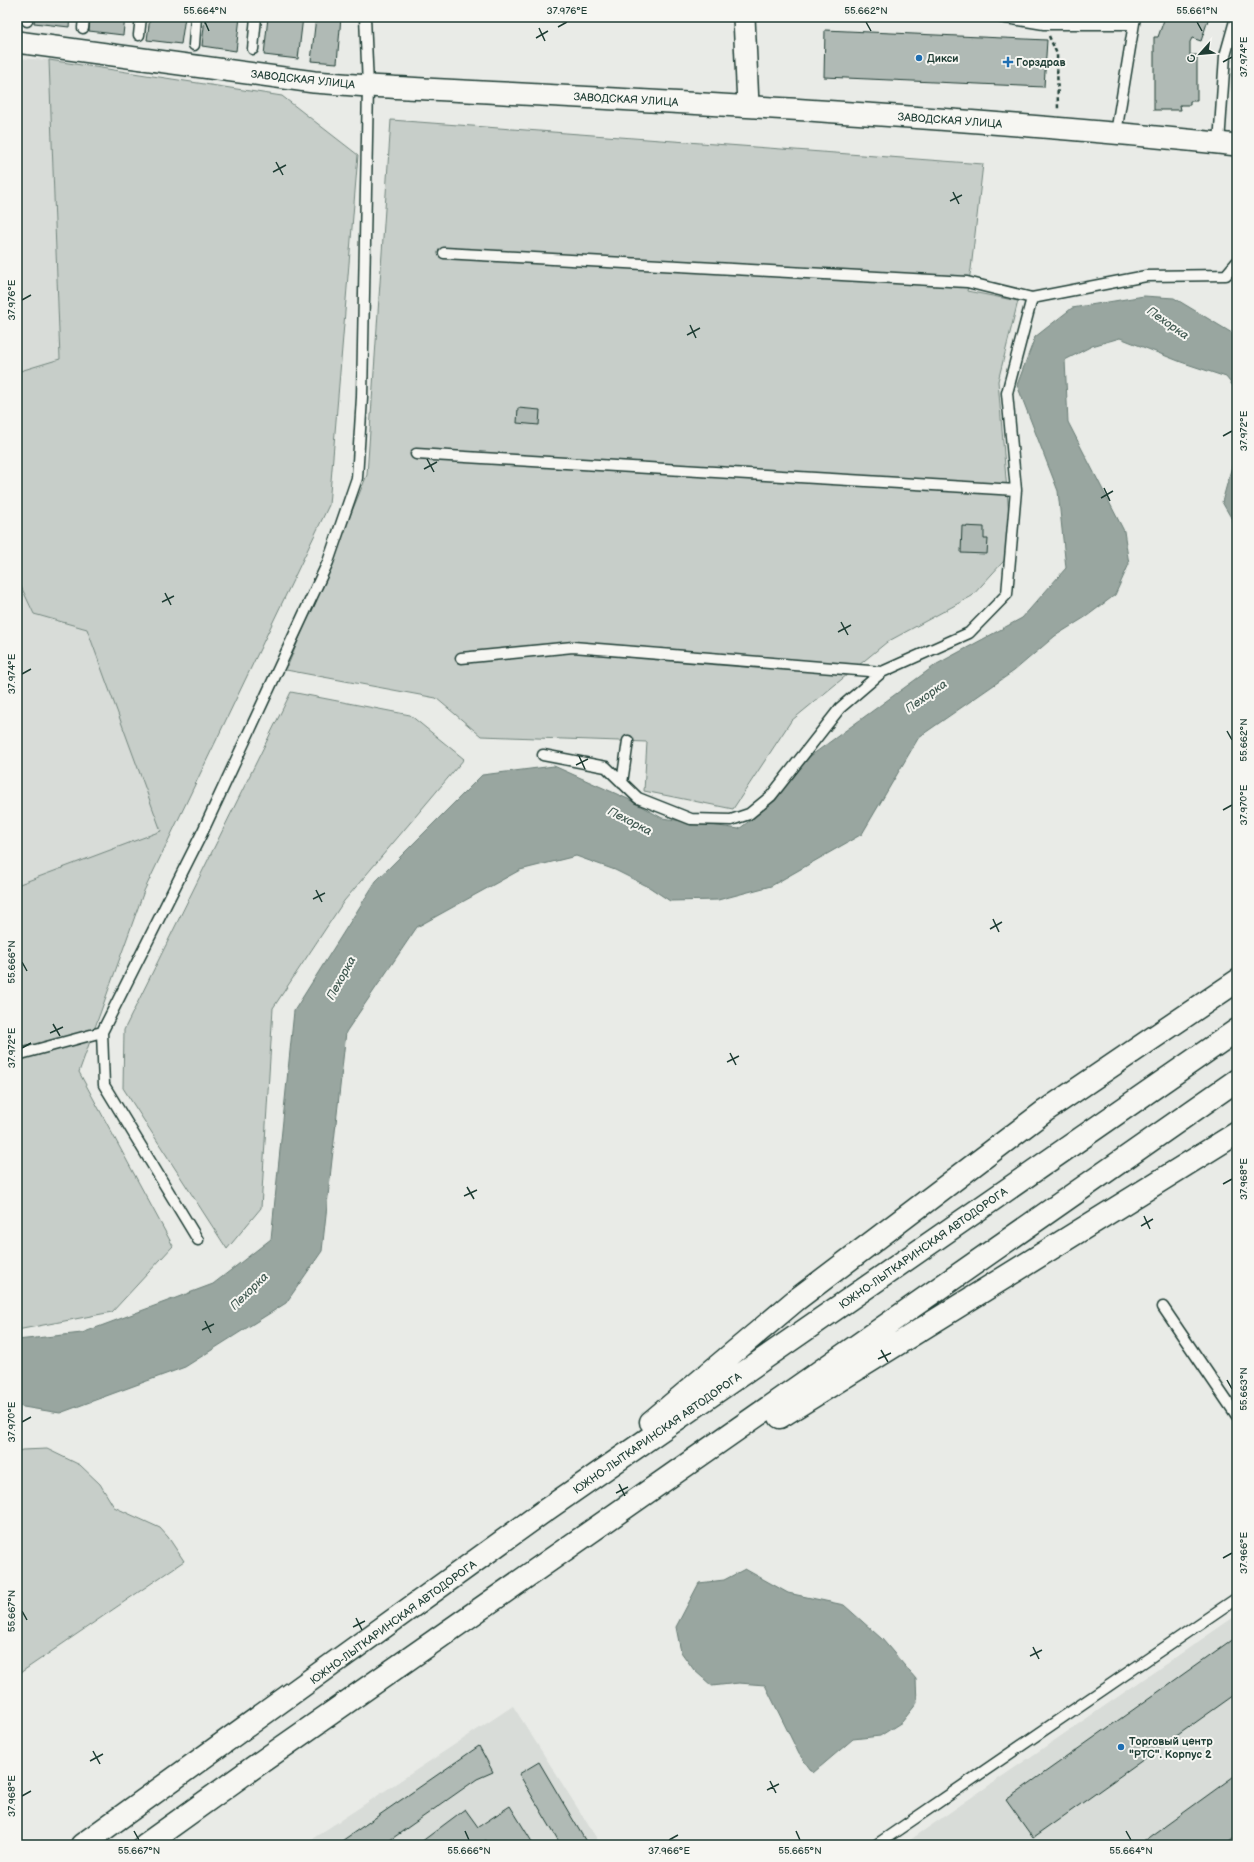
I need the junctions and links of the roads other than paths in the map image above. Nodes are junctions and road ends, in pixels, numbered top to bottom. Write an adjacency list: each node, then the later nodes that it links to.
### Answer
1 (84, 17): 10 (lane)
2 (141, 17): 11 (lane)
3 (196, 17): 13 (lane)
4 (256, 17): 14 (lane)
5 (365, 17): 15 (lane)
6 (744, 17): 16 (street)
7 (1000, 17): 9 (lane)
8 (1236, 17): 18 (lane)
9 (1134, 21): 17 (lane)
10 (82, 28)
11 (139, 36)
12 (17, 42): 15 (street, ЗАВОДСКАЯ УЛИЦА)
13 (194, 45)
14 (253, 49)
15 (368, 86): 16 (street, ЗАВОДСКАЯ УЛИЦА); 31 (lane)
16 (748, 105): 17 (street, ЗАВОДСКАЯ УЛИЦА)
17 (1116, 133): 18 (street, ЗАВОДСКАЯ УЛИЦА)
18 (1228, 144)
19 (444, 253): 21 (lane)
20 (1237, 262): 21 (lane)
21 (1032, 298): 23 (lane)
22 (416, 454): 23 (lane)
23 (1016, 490): 25 (lane)
24 (461, 658): 25 (lane)
25 (882, 672): 28 (lane)
26 (628, 741): 28 (lane)
27 (543, 755): 28 (lane)
28 (622, 783)
29 (1237, 981): 38 (main road)
30 (1237, 1030): 38 (main road, ЮЖНО-ЛЫТКАРИНСКАЯ АВТОДОРОГА)
31 (102, 1032): 32 (lane); 35 (lane)
32 (17, 1055)
33 (1237, 1080): 39 (main road)
34 (1237, 1133): 39 (main road)
35 (198, 1240)
36 (1163, 1307): 37 (lane)
37 (1237, 1416)
38 (543, 1512): 41 (main road, ЮЖНО-ЛЫТКАРИНСКАЯ АВТОДОРОГА)
39 (570, 1548): 42 (main road)
40 (1237, 1598): 43 (lane)
41 (82, 1845)
42 (146, 1845)
43 (876, 1845)

